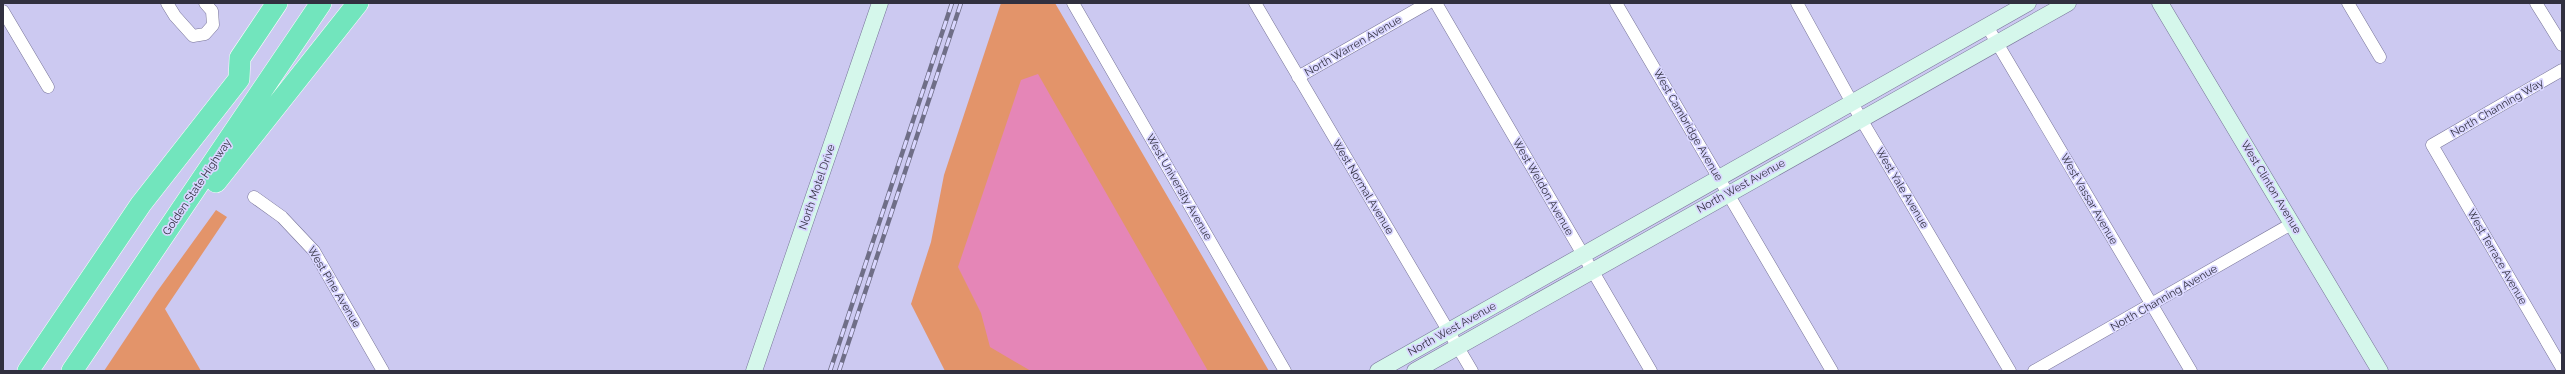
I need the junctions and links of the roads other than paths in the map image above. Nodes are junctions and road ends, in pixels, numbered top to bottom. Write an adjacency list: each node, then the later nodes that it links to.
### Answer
1 (167, 3): 2 (street)
2 (206, 3)
3 (277, 3): 26 (highway)
4 (290, 3): 26 (highway)
5 (321, 3): 37 (highway, Golden State Highway)
6 (358, 3): 37 (highway)
7 (880, 3): 46 (main road, North Motel Drive)
8 (1073, 3): 47 (street, West University Avenue)
9 (1255, 3): 25 (street, West Normal Avenue)
10 (1428, 3): 25 (street, North Warren Avenue)
11 (1436, 3): 35 (street, West Weldon Avenue)
12 (1616, 3): 31 (street, West Cambridge Avenue)
13 (1796, 3): 28 (street, West Yale Avenue)
14 (2028, 3): 20 (main road, North West Avenue)
15 (2068, 3): 21 (main road, North West Avenue)
16 (2160, 3): 34 (main road, West Clinton Avenue)
17 (2348, 3): 23 (street)
18 (2536, 3): 22 (street)
19 (3, 11): 27 (street)
20 (1987, 26): 21 (street, West Vassar Avenue); 28 (main road, North West Avenue)
21 (1997, 42): 29 (main road, North West Avenue); 38 (street, West Vassar Avenue)
22 (2562, 45)
23 (2380, 57)
24 (2562, 70): 30 (street, North Channing Way)
25 (1298, 77): 39 (street, West Normal Avenue)
26 (238, 79): 42 (highway); 43 (highway)
27 (48, 87)
28 (1852, 102): 29 (street, West Yale Avenue); 31 (main road, North West Avenue)
29 (1861, 119): 32 (main road, North West Avenue); 53 (street, West Yale Avenue)
30 (2432, 145): 41 (street, West Terrace Avenue)
31 (1719, 178): 32 (street, West Cambridge Avenue); 35 (main road, North West Avenue)
32 (1728, 194): 36 (main road, North West Avenue); 52 (street, West Cambridge Avenue)
33 (254, 197): 45 (street, West Pine Avenue)
34 (2293, 223): 38 (street, North Channing Avenue); 56 (main road, West Clinton Avenue)
35 (1583, 256): 36 (street, West Weldon Avenue); 39 (main road, North West Avenue)
36 (1592, 270): 40 (main road, North West Avenue); 51 (street, West Weldon Avenue)
37 (141, 272): 44 (highway, Golden State Highway)
38 (2152, 306): 54 (street, North Channing Avenue); 55 (street, West Vassar Avenue)
39 (1448, 331): 40 (street, West Normal Avenue); 48 (main road, North West Avenue)
40 (1457, 347): 49 (main road, North West Avenue); 50 (street, West Normal Avenue)
41 (2562, 368)
42 (28, 371)
43 (42, 371)
44 (72, 371)
45 (384, 371)
46 (754, 371)
47 (1285, 371)
48 (1378, 371)
49 (1415, 371)
50 (1472, 371)
51 (1650, 371)
52 (1832, 371)
53 (2010, 371)
54 (2034, 371)
55 (2191, 371)
56 (2380, 371)

